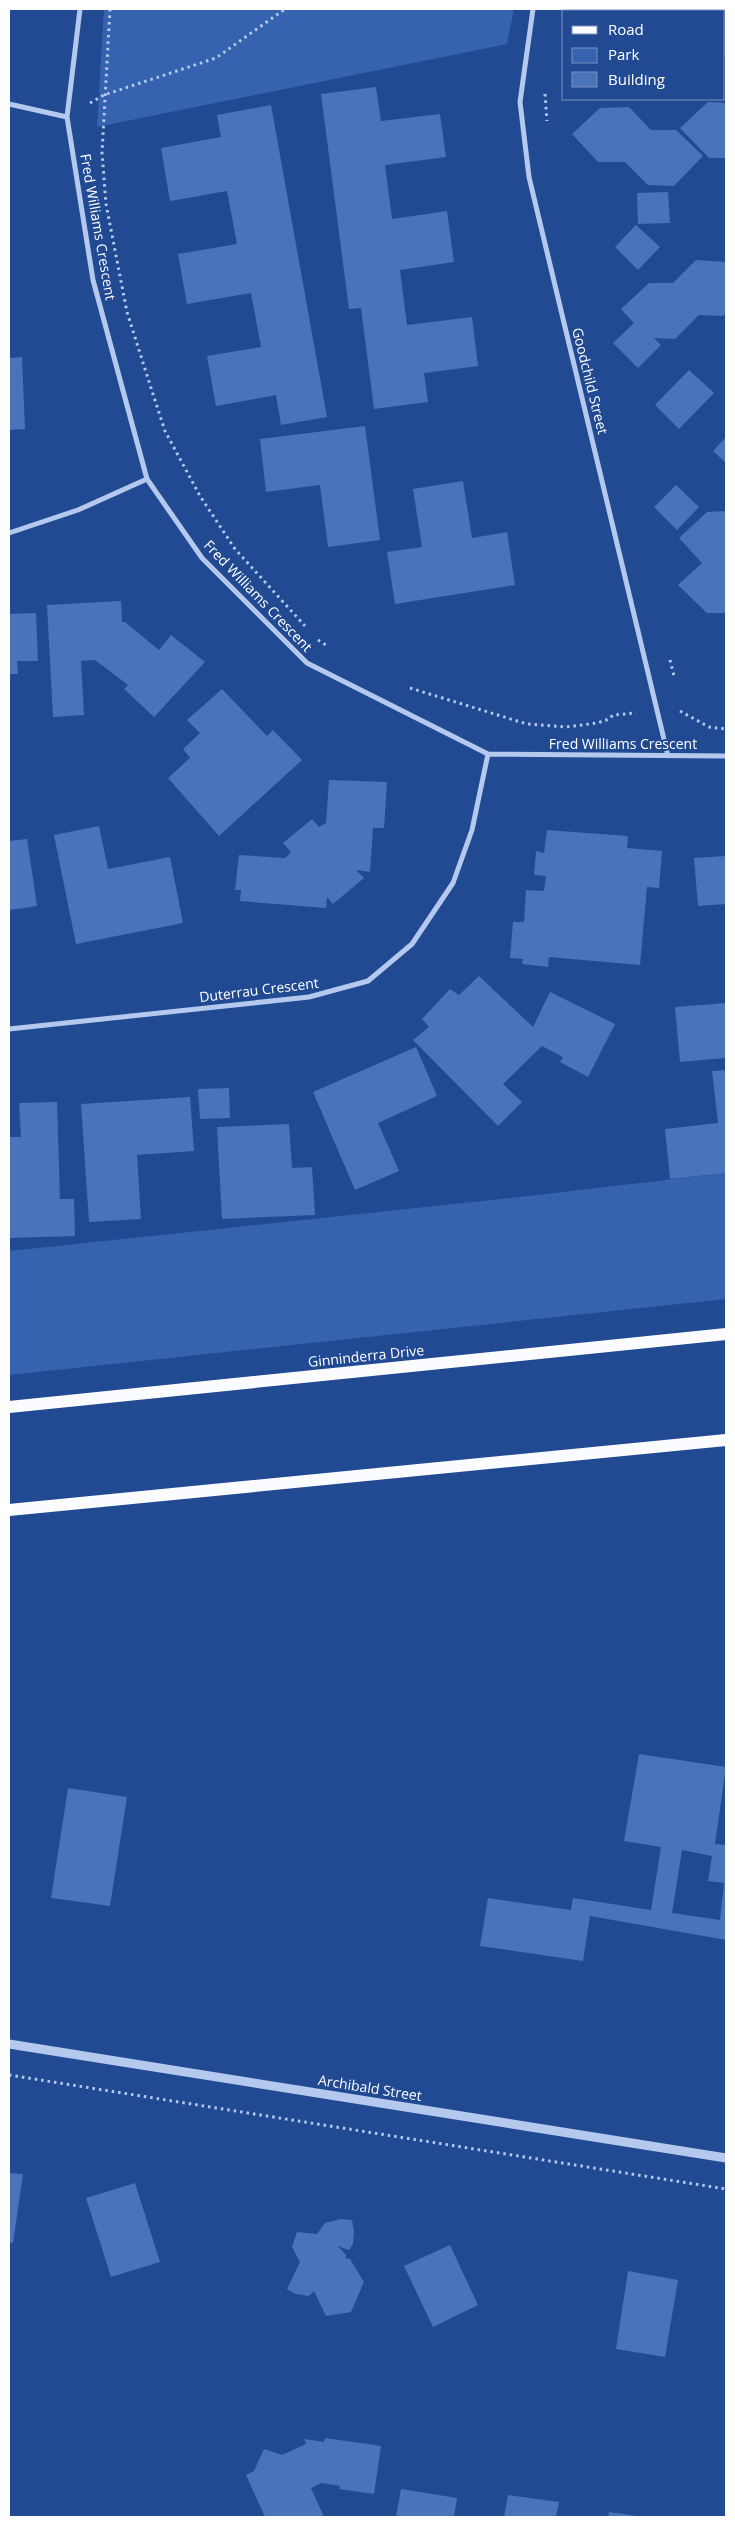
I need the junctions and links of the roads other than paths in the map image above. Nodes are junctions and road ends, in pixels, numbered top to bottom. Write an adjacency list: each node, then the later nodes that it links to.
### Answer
1 (80, 9): 4 (street, Fred Williams Crescent)
2 (533, 9): 8 (street, Goodchild Street)
3 (9, 104): 4 (street)
4 (67, 117): 5 (street, Fred Williams Crescent)
5 (147, 479): 6 (street); 7 (street, Fred Williams Crescent)
6 (9, 533)
7 (488, 754): 8 (street, Fred Williams Crescent); 10 (street, Duterrau Crescent)
8 (668, 756): 9 (street, Fred Williams Crescent)
9 (726, 756)
10 (9, 1029)
11 (726, 1334): 12 (main road, Ginninderra Drive)
12 (9, 1407)
13 (726, 1440): 14 (main road)
14 (9, 1510)
15 (9, 2044): 16 (street, Archibald Street)
16 (726, 2158)

